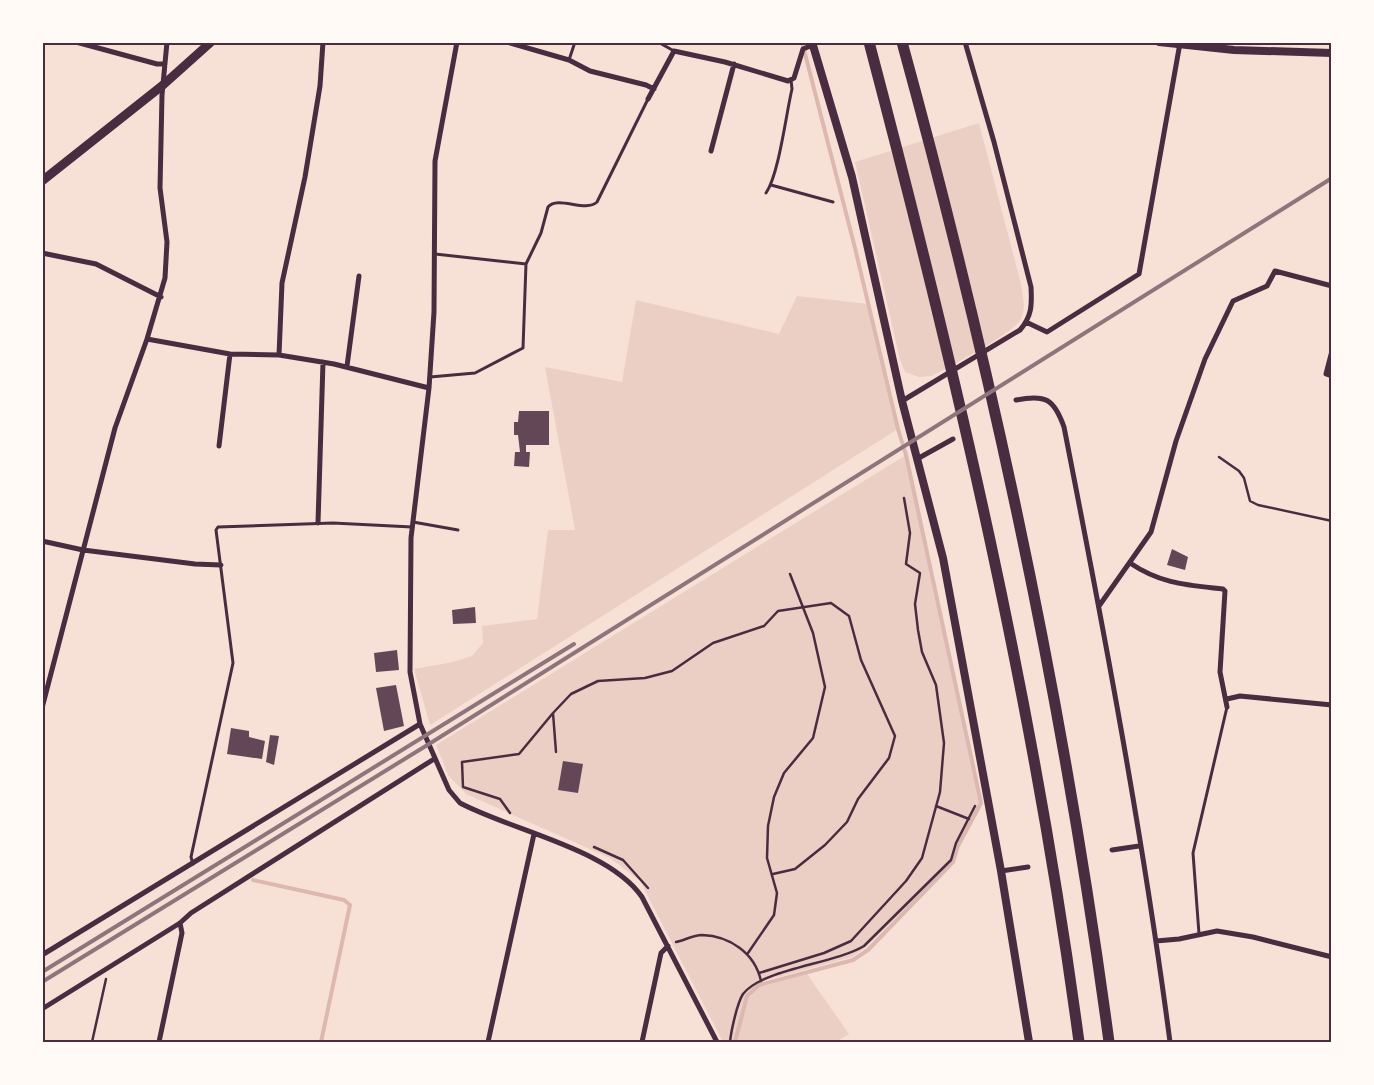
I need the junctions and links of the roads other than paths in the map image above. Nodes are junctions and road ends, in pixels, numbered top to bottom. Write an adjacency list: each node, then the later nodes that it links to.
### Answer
1 (76, 42): 18 (street)
2 (167, 42): 18 (street)
3 (211, 42): 21 (main road)
4 (323, 42): 39 (street)
5 (458, 42): 30 (street)
6 (507, 42): 17 (street)
7 (575, 42): 17 (lane)
8 (658, 42): 15 (lane)
9 (868, 42): 83 (highway)
10 (902, 42): 84 (highway)
11 (965, 42): 35 (street)
12 (1159, 42): 14 (street)
13 (813, 44): 20 (street); 45 (street)
14 (1180, 44): 16 (street); 35 (street)
15 (674, 52): 19 (street); 22 (street)
16 (1332, 53)
17 (569, 60): 22 (street)
18 (164, 64): 21 (street)
19 (734, 64): 20 (street); 24 (street)
20 (791, 80): 26 (lane)
21 (163, 85): 25 (main road); 34 (street)
22 (654, 89): 23 (street)
23 (648, 99): 31 (lane)
24 (711, 151)
25 (42, 181)
26 (771, 185): 27 (lane); 28 (lane)
27 (766, 192)
28 (833, 202)
29 (42, 253): 34 (street)
30 (435, 254): 31 (lane); 43 (street)
31 (526, 264): 43 (lane)
32 (359, 276): 41 (street)
33 (1332, 286): 55 (street)
34 (161, 297): 36 (street)
35 (1026, 322): 45 (street)
36 (147, 339): 38 (street); 54 (street)
37 (1332, 351): 42 (street)
38 (230, 354): 39 (street); 48 (street)
39 (279, 355): 40 (street)
40 (323, 362): 41 (street); 50 (street)
41 (347, 366): 44 (street)
42 (1332, 376)
43 (430, 378): 44 (street)
44 (429, 388): 51 (street)
45 (902, 400): 49 (street)
46 (1016, 400): 57 (street)
47 (953, 439): 49 (street)
48 (219, 446)
49 (917, 459): 70 (street)
50 (318, 523): 51 (lane); 56 (lane)
51 (412, 524): 52 (lane); 63 (street)
52 (458, 530)
53 (42, 540): 54 (street)
54 (83, 550): 56 (street); 58 (street)
55 (1130, 563): 57 (street); 59 (street)
56 (221, 565): 68 (lane)
57 (1099, 606): 66 (street)
58 (44, 695): 62 (street)
59 (1227, 699): 60 (street); 61 (street)
60 (1332, 705)
61 (1227, 707): 72 (lane)
62 (42, 708)
63 (420, 724): 64 (street); 68 (street)
64 (434, 759): 65 (street); 71 (street)
65 (534, 834): 74 (street); 79 (street)
66 (1139, 846): 67 (street); 73 (street)
67 (1112, 850)
68 (193, 864): 75 (street)
69 (1028, 866): 70 (street)
70 (1001, 871): 82 (street)
71 (180, 923): 77 (street); 78 (street)
72 (1199, 934): 73 (street); 76 (street)
73 (1156, 941): 85 (street)
74 (668, 946): 80 (street); 81 (street)
75 (42, 955)
76 (1332, 957)
77 (42, 1009)
78 (159, 1042)
79 (488, 1042)
80 (642, 1042)
81 (717, 1042)
82 (1029, 1042)
83 (1080, 1042)
84 (1109, 1042)
85 (1170, 1042)

